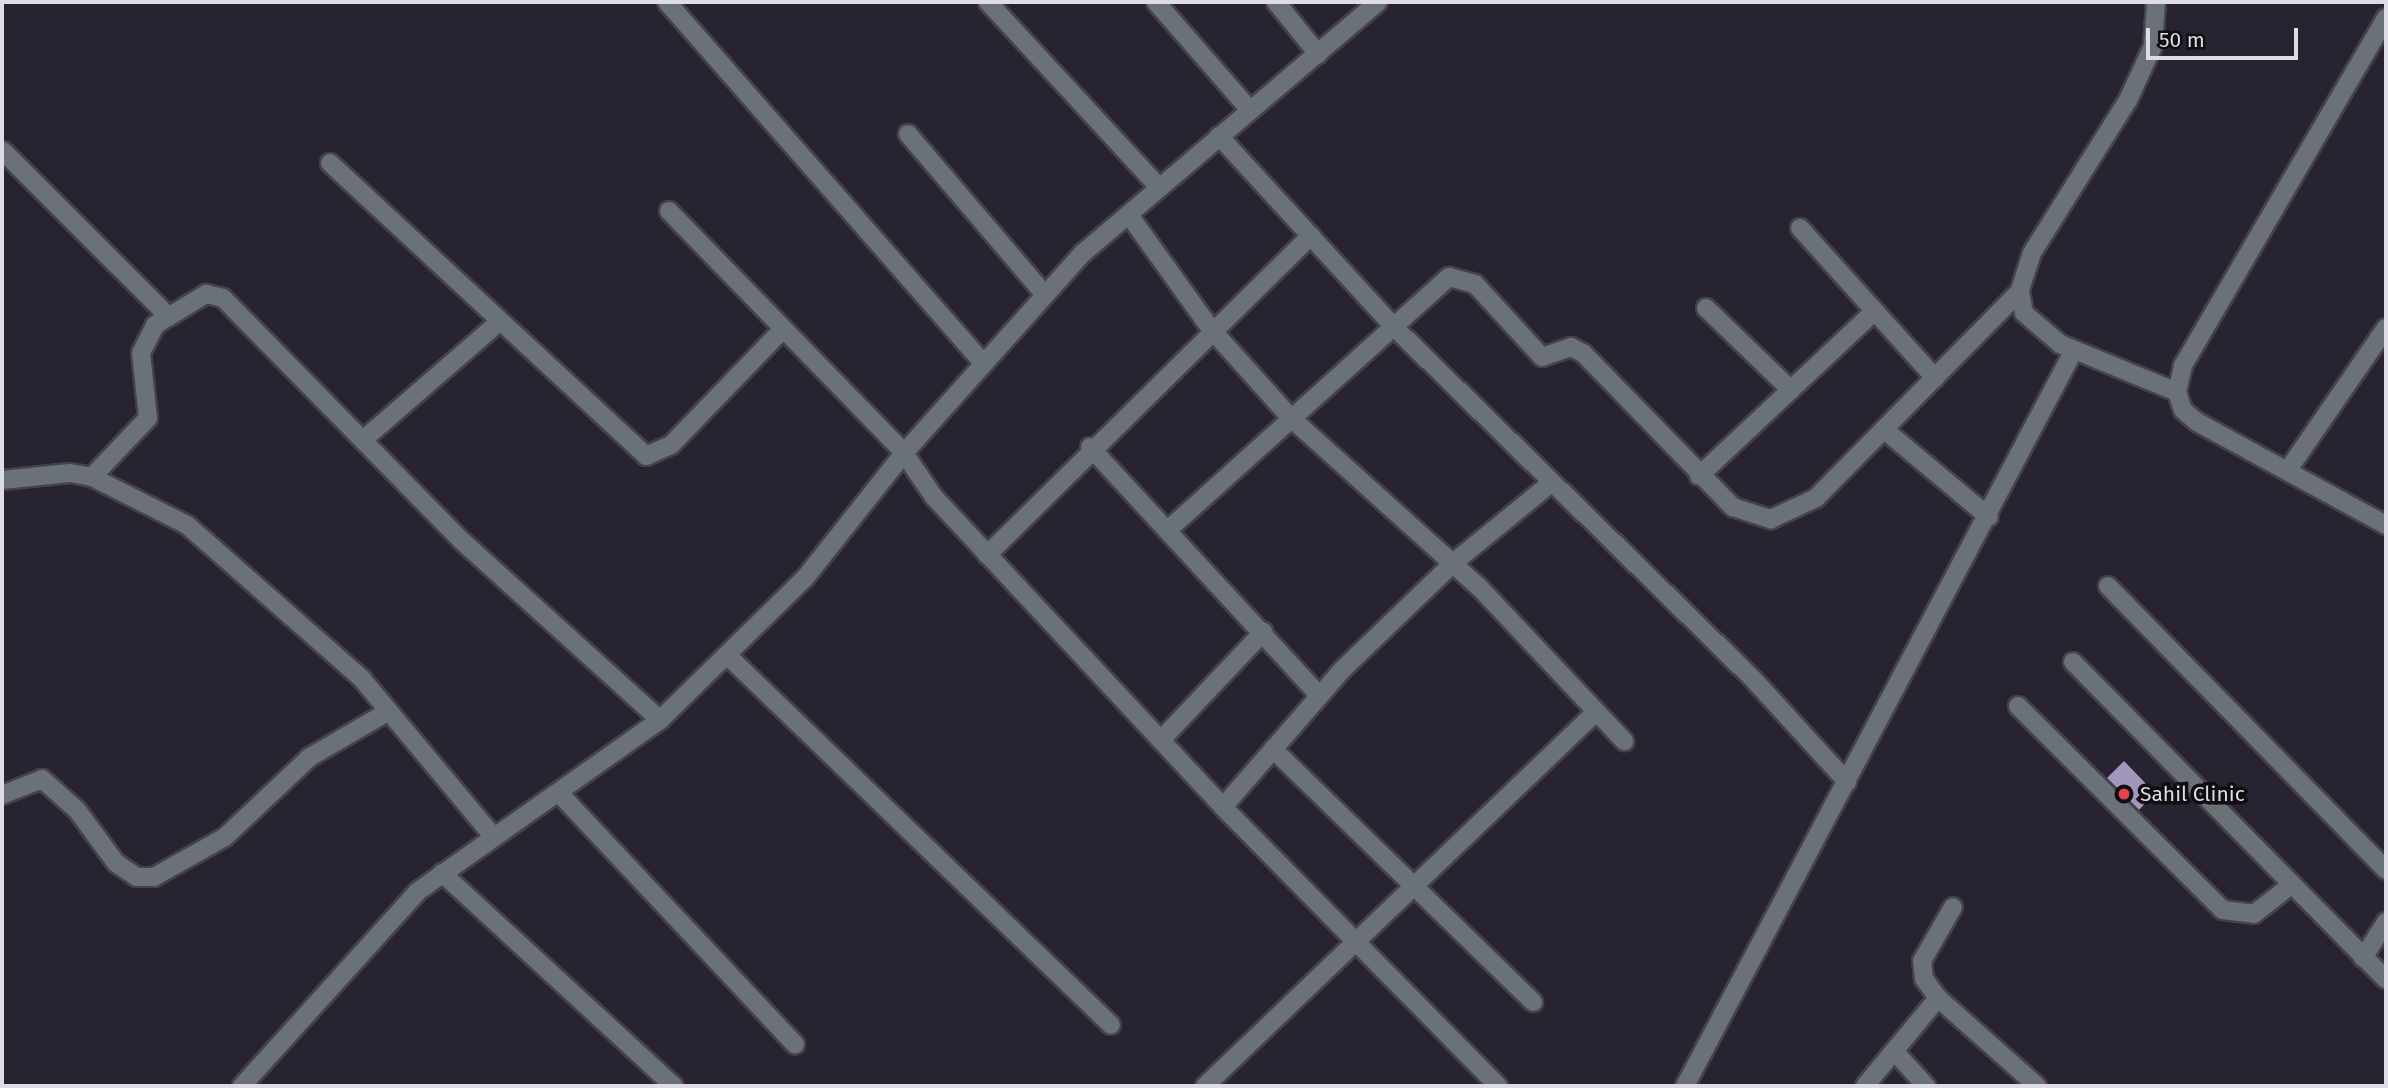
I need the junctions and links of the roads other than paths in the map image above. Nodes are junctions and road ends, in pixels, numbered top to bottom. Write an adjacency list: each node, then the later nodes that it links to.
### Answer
1 (667, 2): 31 (street)
2 (988, 2): 15 (street)
3 (1156, 2): 10 (street)
4 (1276, 2): 9 (street)
5 (1378, 2): 9 (street)
6 (2156, 2): 20 (street)
7 (2386, 18): 8 (street)
8 (2380, 45): 34 (street)
9 (1318, 54): 10 (street)
10 (1250, 110): 12 (street)
11 (908, 134): 21 (street)
12 (1219, 136): 15 (street); 19 (street)
13 (3, 151): 24 (street)
14 (330, 163): 25 (street)
15 (1158, 186): 17 (street)
16 (669, 211): 28 (street)
17 (1129, 215): 21 (street); 29 (street)
18 (1800, 228): 23 (street)
19 (1311, 236): 26 (street); 29 (street)
20 (2020, 291): 30 (street); 32 (street)
21 (1045, 295): 31 (street)
22 (1706, 308): 33 (street)
23 (1875, 311): 32 (street); 33 (street)
24 (167, 315): 37 (street); 42 (street)
25 (498, 323): 28 (street); 37 (street)
26 (1392, 325): 35 (street); 41 (street); 44 (street)
27 (2386, 328): 40 (street)
28 (783, 329): 39 (street)
29 (1211, 329): 35 (street); 38 (street)
30 (2074, 349): 34 (street); 45 (street)
31 (984, 364): 39 (street)
32 (1935, 378): 36 (street)
33 (1791, 390): 41 (street)
34 (2176, 392): 40 (street)
35 (1290, 417): 47 (street); 49 (street)
36 (1886, 431): 41 (street); 45 (street)
37 (363, 440): 58 (street)
38 (1090, 447): 47 (street); 48 (street)
39 (904, 453): 48 (street); 52 (street)
40 (2290, 467): 46 (street)
41 (1699, 476)
42 (92, 477): 43 (street); 56 (street)
43 (2, 480)
44 (1550, 484): 49 (street); 62 (street)
45 (1989, 517): 62 (street)
46 (2386, 525)
47 (1169, 529): 51 (street)
48 (987, 555): 59 (street)
49 (1453, 563): 54 (street); 57 (street)
50 (2108, 586): 67 (street)
51 (1263, 632): 54 (street); 59 (street)
52 (727, 655): 58 (street); 78 (street)
53 (2073, 662): 69 (street)
54 (1318, 694): 61 (street)
55 (2018, 706): 69 (street)
56 (389, 711): 64 (street); 66 (street)
57 (1596, 712): 60 (street); 70 (street)
58 (660, 720): 63 (street)
59 (1161, 740): 65 (street)
60 (1624, 741)
61 (1273, 749): 65 (street); 70 (street)
62 (1847, 782): 85 (street)
63 (559, 793): 66 (street); 79 (street)
64 (2, 795)
65 (1223, 807): 73 (street)
66 (491, 834): 68 (street)
67 (2386, 870)
68 (442, 873): 81 (street); 82 (street)
69 (2291, 885): 74 (street)
70 (1414, 888): 73 (street); 77 (street)
71 (1953, 907): 76 (street)
72 (2386, 922): 74 (street)
73 (1358, 941): 83 (street); 84 (street)
74 (2363, 958): 75 (street)
75 (2386, 979)
76 (1938, 998): 80 (street); 88 (street)
77 (1533, 1002)
78 (1111, 1025)
79 (795, 1044)
80 (1894, 1051): 86 (street); 87 (street)
81 (248, 1085)
82 (674, 1086)
83 (1205, 1086)
84 (1498, 1086)
85 (1685, 1086)
86 (1865, 1086)
87 (1926, 1086)
88 (2037, 1086)

